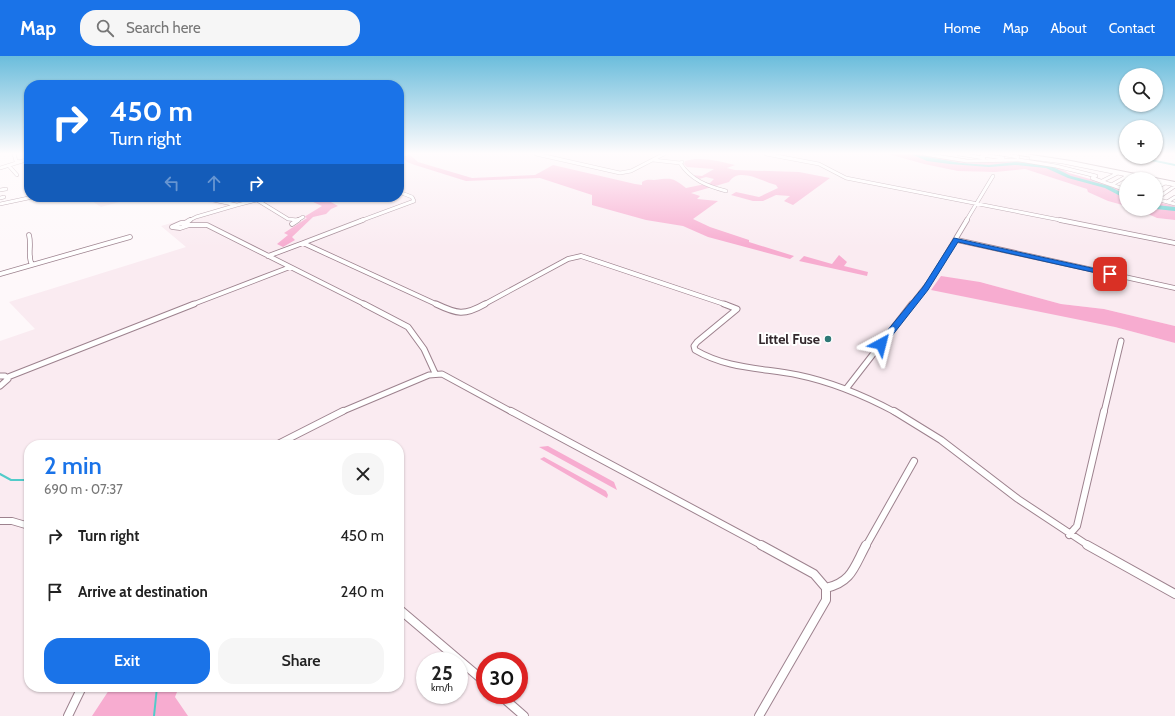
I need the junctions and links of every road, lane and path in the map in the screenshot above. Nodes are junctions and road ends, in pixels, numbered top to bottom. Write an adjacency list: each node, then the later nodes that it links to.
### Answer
1 (704, 185): 7 (street)
2 (880, 185): 19 (street)
3 (988, 185): 19 (street)
4 (1174, 185): 8 (street)
5 (6, 189): 6 (street)
6 (0, 190)
7 (726, 191)
8 (1163, 193)
9 (404, 194): 27 (street)
10 (1175, 197): 16 (street)
11 (24, 199): 17 (street)
12 (1163, 201): 16 (street)
13 (226, 202): 18 (street)
14 (244, 202): 18 (street)
15 (261, 202): 22 (street)
16 (1168, 202): 20 (street)
17 (0, 204)
18 (237, 204): 29 (street)
19 (977, 204): 26 (street); 28 (street)
20 (1175, 204)
21 (303, 217): 22 (street)
22 (297, 220): 23 (street)
23 (292, 224)
24 (29, 235): 30 (street)
25 (130, 237): 30 (street)
26 (957, 240): 33 (street); 39 (street)
27 (303, 243): 29 (street); 39 (street)
28 (1175, 243)
29 (268, 256): 31 (street)
30 (32, 265): 32 (street)
31 (290, 268): 35 (street); 37 (street)
32 (0, 274)
33 (1175, 288)
34 (1121, 341): 44 (street)
35 (435, 373): 40 (street); 45 (street)
36 (0, 376): 37 (street)
37 (8, 377): 38 (street)
38 (0, 386)
39 (846, 389): 44 (street)
40 (286, 440)
41 (914, 460): 45 (street)
42 (0, 521): 43 (street)
43 (24, 525)
44 (1069, 535): 46 (street)
45 (826, 588): 53 (street)
46 (1175, 594)
47 (404, 613): 48 (street)
48 (476, 674)
49 (80, 692): 51 (street)
50 (510, 704): 52 (street)
51 (68, 716)
52 (524, 716)
53 (759, 716)

